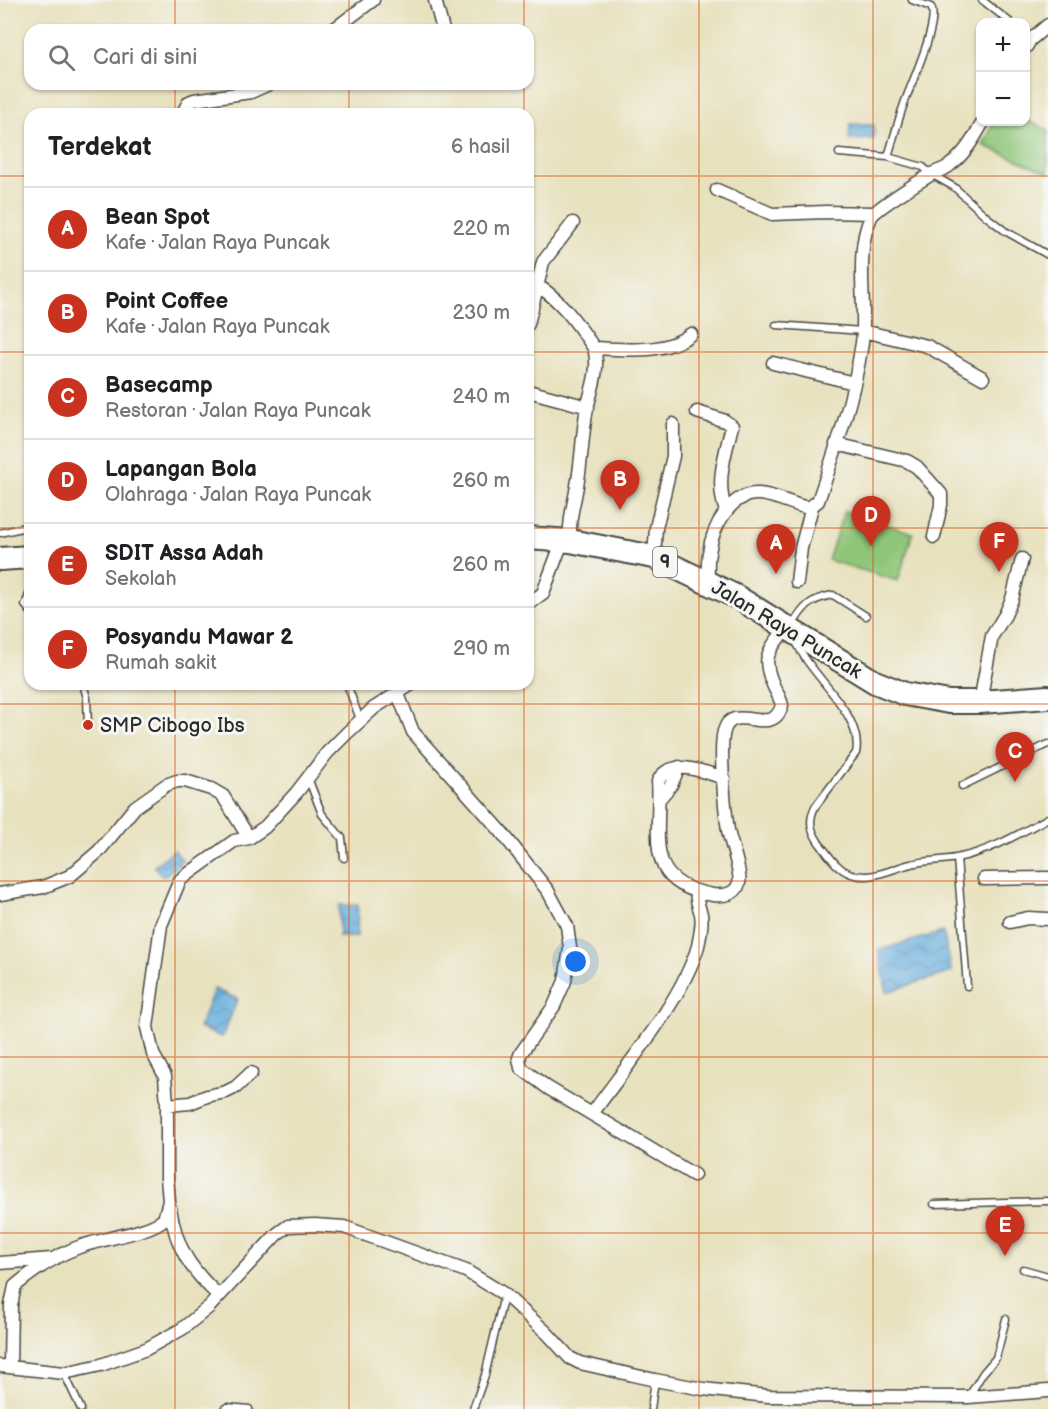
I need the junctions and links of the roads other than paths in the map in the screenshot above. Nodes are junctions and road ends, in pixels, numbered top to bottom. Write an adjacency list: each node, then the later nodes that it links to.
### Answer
1 (373, 0): 6 (street)
2 (435, 0): 7 (street)
3 (912, 0): 14 (lane)
4 (982, 0): 5 (lane)
5 (1005, 18)
6 (341, 24)
7 (441, 24)
8 (1048, 25): 9 (street)
9 (1030, 39)
10 (252, 90): 11 (street)
11 (186, 108)
12 (980, 126): 15 (street)
13 (839, 153): 14 (lane)
14 (888, 157): 15 (lane)
15 (931, 174): 17 (street); 19 (lane)
16 (717, 190): 17 (street)
17 (873, 213): 23 (street)
18 (573, 223): 20 (street)
19 (1048, 255)
20 (534, 279)
21 (534, 285): 25 (street)
22 (776, 325): 23 (lane)
23 (863, 331): 27 (street); 28 (street)
24 (691, 334): 25 (street)
25 (594, 348): 30 (street)
26 (773, 363): 28 (street)
27 (984, 378)
28 (854, 383): 33 (street)
29 (534, 393): 30 (street)
30 (588, 407): 40 (street)
31 (697, 412): 35 (street)
32 (673, 424): 42 (street)
33 (836, 444): 34 (street); 38 (street)
34 (812, 507): 35 (street); 46 (street)
35 (726, 511): 45 (street)
36 (24, 527): 37 (lane)
37 (0, 532)
38 (934, 537)
39 (534, 539): 40 (highway, Jalan Raya Puncak / 9)
40 (570, 542): 42 (highway, Jalan Raya Puncak / 9); 47 (street)
41 (24, 557): 43 (highway)
42 (654, 557): 45 (highway, Jalan Raya Puncak / 9)
43 (0, 559)
44 (1022, 559): 55 (street)
45 (708, 582): 49 (highway, Jalan Raya Puncak / 9)
46 (797, 582)
47 (534, 600)
48 (867, 616): 49 (lane)
49 (789, 628): 55 (highway, Jalan Raya Puncak / 9); 60 (street); 65 (lane)
50 (85, 690): 57 (lane)
51 (349, 690): 56 (lane)
52 (404, 690): 53 (street)
53 (398, 694): 56 (street); 75 (street)
54 (1048, 697): 55 (highway, Jalan Raya Puncak / 9)
55 (980, 702)
56 (365, 717): 59 (street)
57 (88, 727)
58 (1048, 744): 61 (lane)
59 (308, 777): 63 (street); 64 (lane)
60 (724, 778): 68 (street); 68 (street)
61 (962, 786)
62 (1048, 818): 65 (lane)
63 (249, 838): 69 (street); 74 (street)
64 (344, 858)
65 (957, 858): 72 (lane)
66 (1048, 878): 67 (street)
67 (984, 879)
68 (697, 892): 75 (street)
69 (0, 894)
70 (1048, 919): 71 (street)
71 (1010, 922)
72 (967, 986)
73 (251, 1073): 74 (street)
74 (167, 1105): 77 (street)
75 (592, 1114): 76 (street)
76 (694, 1175)
77 (169, 1201): 80 (street); 85 (street)
78 (1048, 1201): 79 (lane)
79 (934, 1204)
80 (56, 1259): 81 (street); 87 (street)
81 (0, 1263)
82 (1023, 1269): 83 (lane)
83 (1048, 1276)
84 (504, 1294): 85 (street); 89 (street); 95 (lane)
85 (219, 1296): 88 (street)
86 (1006, 1319): 91 (lane)
87 (5, 1366): 88 (street)
88 (64, 1374): 92 (lane)
89 (655, 1380): 91 (street); 96 (lane)
90 (1048, 1391): 91 (street)
91 (968, 1397)
92 (81, 1409)
93 (224, 1409): 94 (lane)
94 (249, 1409)
95 (473, 1409)
96 (651, 1409)

